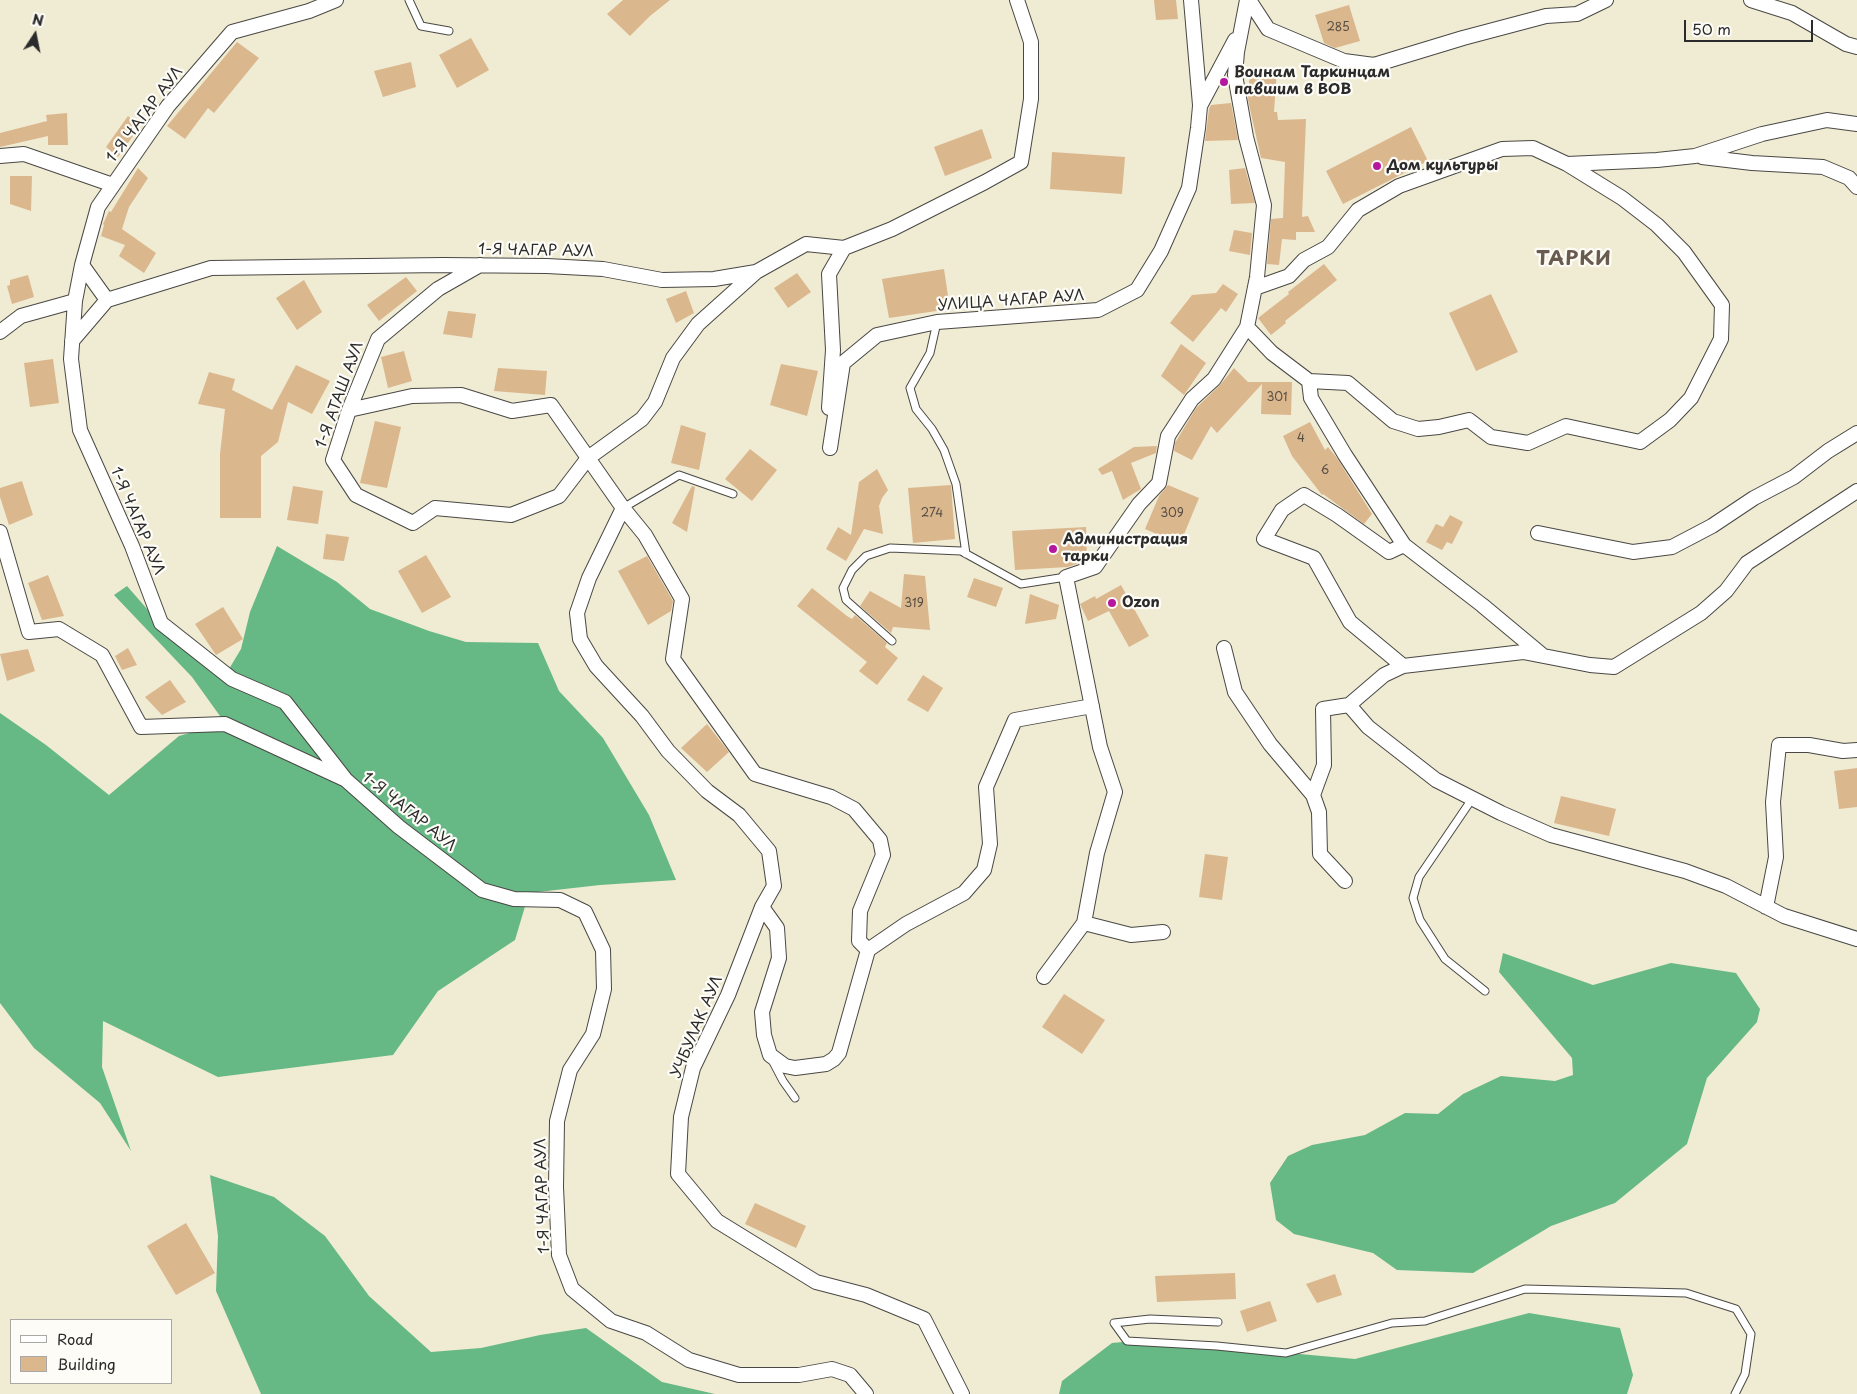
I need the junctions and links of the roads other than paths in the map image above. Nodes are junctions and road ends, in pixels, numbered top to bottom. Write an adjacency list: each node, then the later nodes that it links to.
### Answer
1 (336, 0): 16 (street, 1-Я ЧАГАР АУЛ)
2 (409, 0): 9 (lane)
3 (1017, 0): 18 (street)
4 (1191, 0): 11 (street)
5 (1248, 0): 6 (street); 8 (street)
6 (1606, 0)
7 (1751, 0): 10 (street)
8 (1242, 27): 11 (street, УЛИЦА ЧАГАР АУЛ); 22 (street)
9 (449, 32)
10 (1857, 47)
11 (1200, 106): 25 (street, УЛИЦА ЧАГАР АУЛ)
12 (1857, 124): 14 (street)
13 (0, 156): 16 (street)
14 (1695, 156): 15 (street); 17 (street)
15 (1567, 164): 22 (street); 29 (street)
16 (113, 185): 19 (street, 1-Я ЧАГАР АУЛ)
17 (1857, 187)
18 (844, 248): 21 (street); 25 (street, УЛИЦА ЧАГАР АУЛ)
19 (82, 265): 23 (street); 24 (street, 1-Я ЧАГАР АУЛ)
20 (480, 265): 21 (street, 1-Я ЧАГАР АУЛ); 23 (street, 1-Я ЧАГАР АУЛ); 30 (street, 1-Я АТАШ АУЛ)
21 (756, 272): 32 (street)
22 (1255, 288): 26 (street)
23 (107, 300): 28 (street)
24 (75, 301): 27 (street); 28 (street, 1-Я ЧАГАР АУЛ)
25 (937, 322): 39 (lane)
26 (1247, 327): 29 (street); 40 (street)
27 (0, 332)
28 (72, 341): 48 (street, 1-Я ЧАГАР АУЛ)
29 (1309, 381): 38 (street)
30 (349, 410): 32 (street); 32 (street, 1-Я АТАШ АУЛ)
31 (1857, 433): 37 (street)
32 (588, 458): 35 (street)
33 (1857, 491): 43 (street)
34 (733, 494): 35 (lane)
35 (623, 508): 52 (street, УЧБУЛАК АУЛ); 57 (street)
36 (0, 532): 48 (street)
37 (1538, 533)
38 (1404, 545): 43 (street); 44 (street)
39 (966, 554): 40 (lane); 41 (lane)
40 (1066, 577): 46 (street)
41 (892, 642)
42 (1224, 648): 49 (street)
43 (1543, 656): 44 (street)
44 (1403, 666): 45 (street)
45 (1348, 705): 49 (street); 50 (street)
46 (1092, 706): 54 (street); 57 (street)
47 (1857, 750): 53 (street)
48 (346, 780): 63 (street, 1-Я ЧАГАР АУЛ)
49 (1313, 795): 51 (street)
50 (1472, 799): 53 (street); 59 (lane)
51 (1345, 882)
52 (762, 907): 60 (street); 64 (street, УЧБУЛАК АУЛ)
53 (1766, 907): 56 (street)
54 (1084, 923): 55 (street); 58 (street)
55 (1163, 932)
56 (1857, 939)
57 (868, 950): 60 (street)
58 (1044, 977)
59 (1485, 992)
60 (770, 1055): 61 (lane)
61 (795, 1098)
62 (1218, 1322): 65 (lane)
63 (866, 1394)
64 (962, 1394)
65 (1735, 1394)

